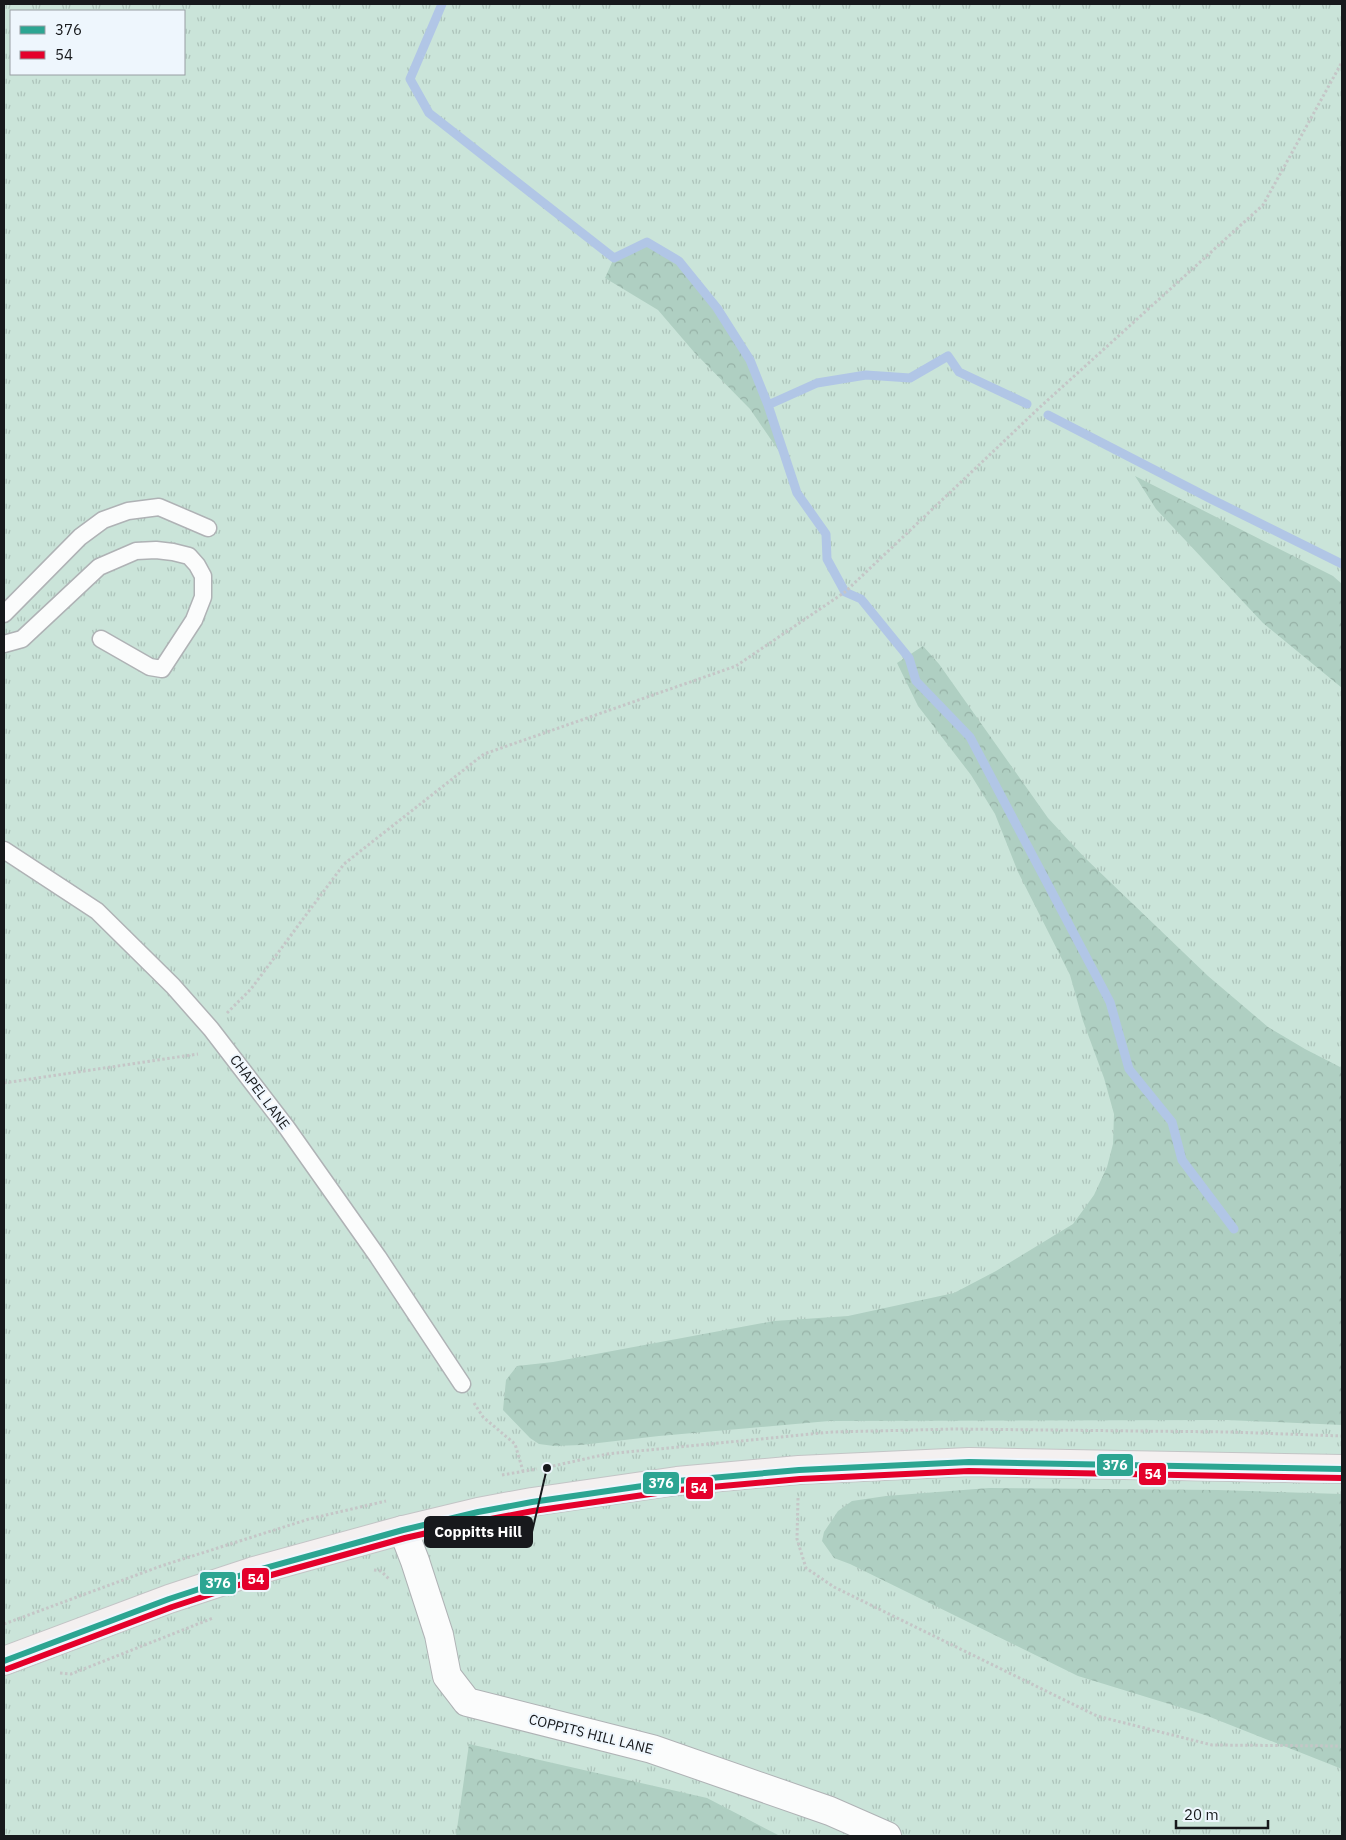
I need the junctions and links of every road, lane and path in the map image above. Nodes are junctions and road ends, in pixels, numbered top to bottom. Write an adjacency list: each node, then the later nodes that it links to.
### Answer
1 (1342, 62): 7 (path)
2 (208, 528): 3 (lane)
3 (4, 614)
4 (101, 639): 5 (lane)
5 (4, 644)
6 (4, 850): 7 (lane, CHAPEL LANE)
7 (216, 1035): 8 (path); 9 (lane, CHAPEL LANE)
8 (4, 1083)
9 (462, 1384): 12 (path)
10 (1342, 1469): 11 (highway)
11 (799, 1470): 12 (highway); 19 (path)
12 (532, 1502): 13 (highway)
13 (403, 1530): 17 (highway); 20 (street, COPPITS HILL LANE)
14 (373, 1570): 15 (path)
15 (392, 1582)
16 (218, 1616): 18 (path)
17 (4, 1661)
18 (52, 1672)
19 (1342, 1746)
20 (887, 1836)

